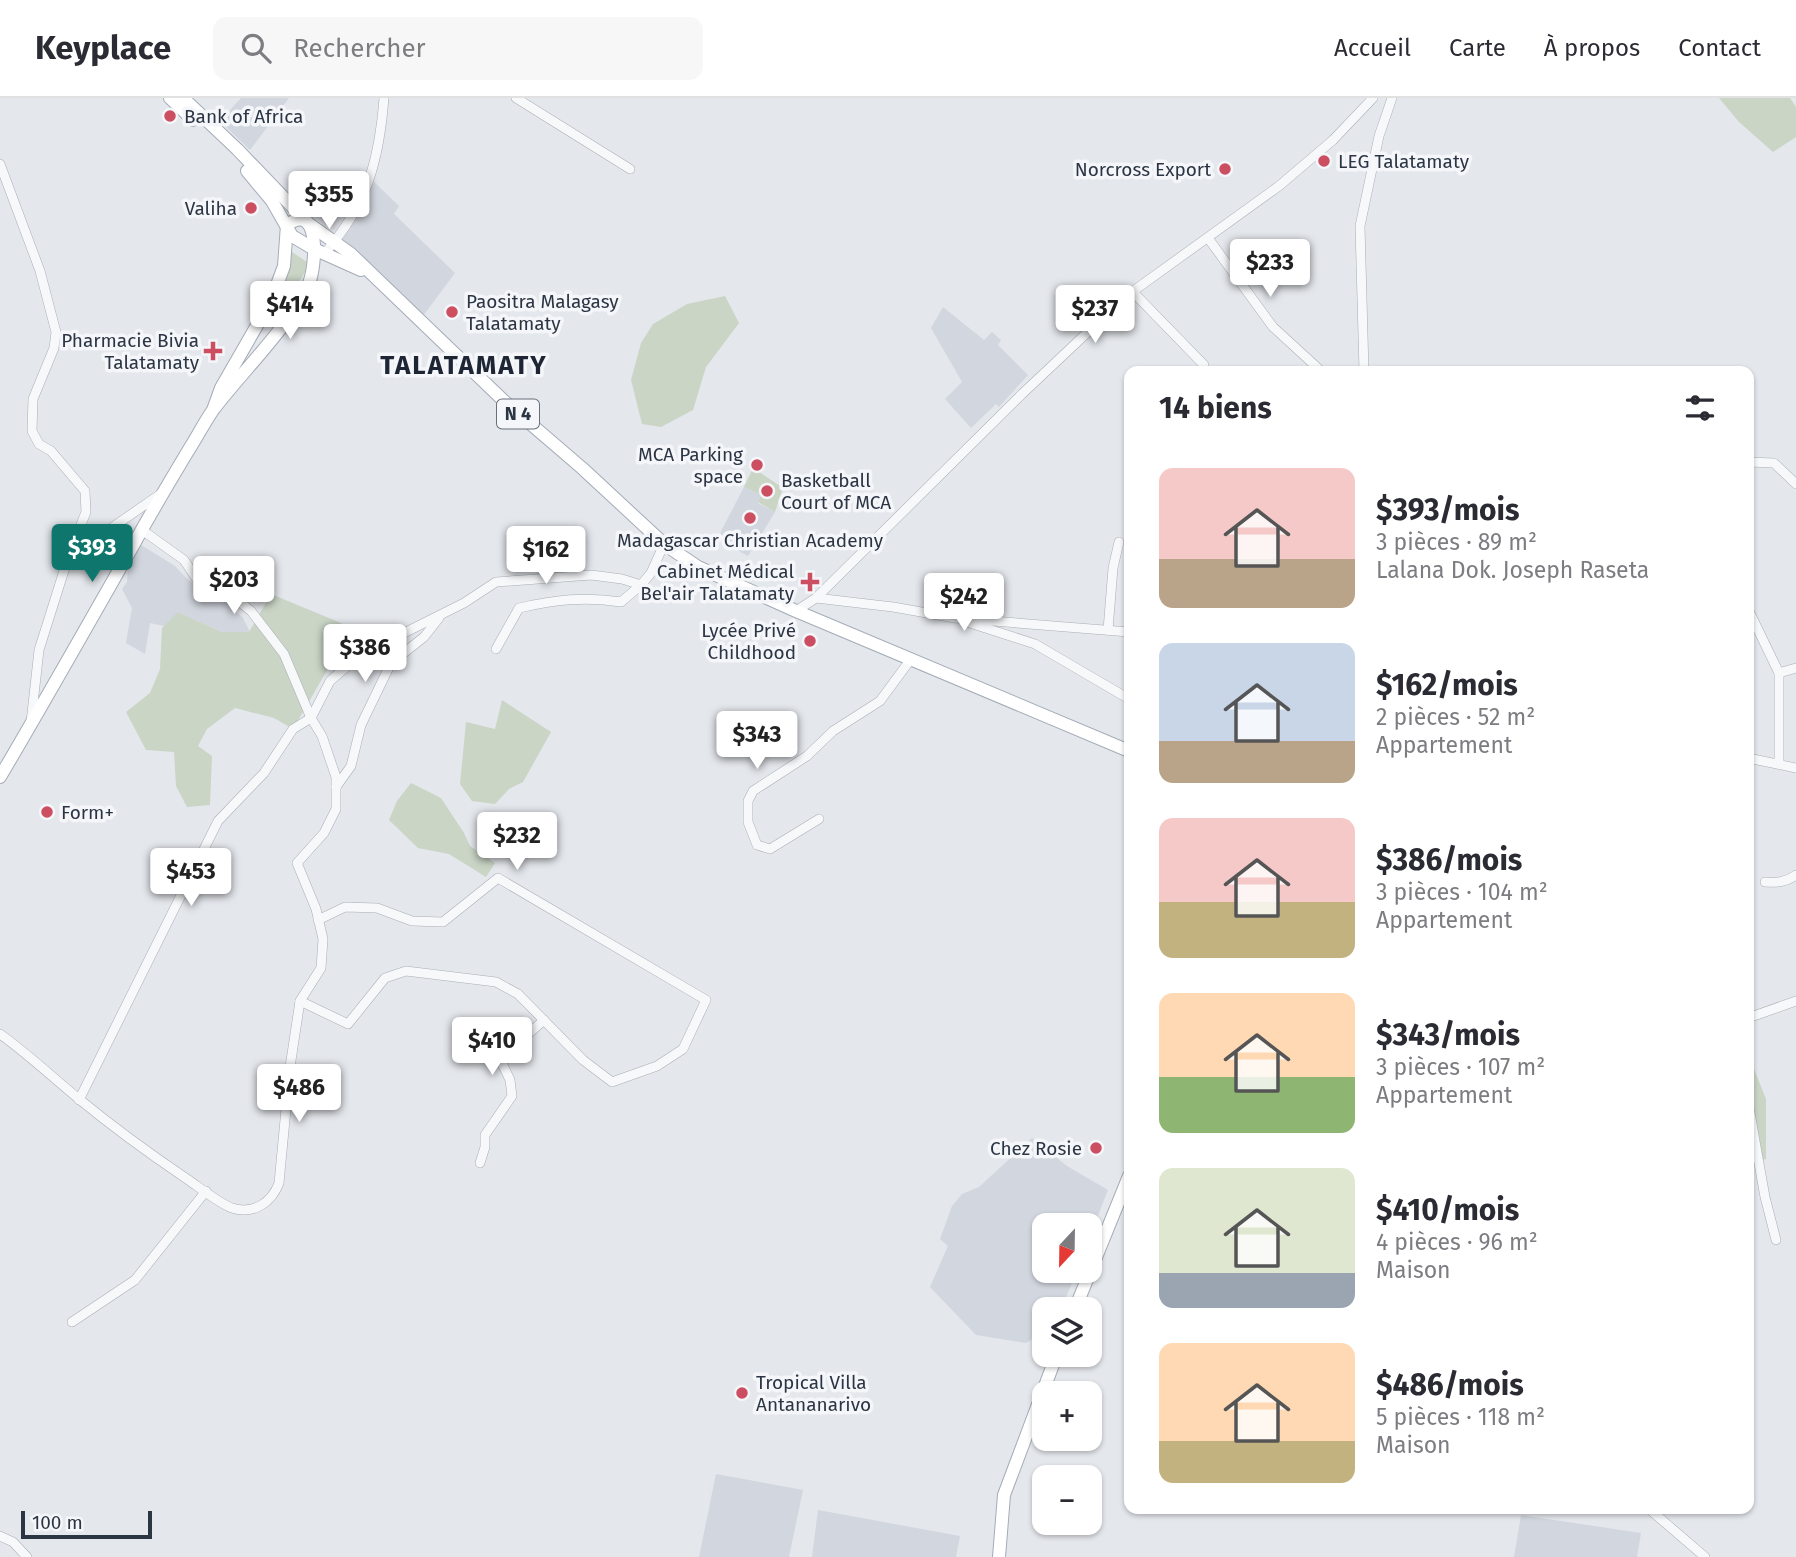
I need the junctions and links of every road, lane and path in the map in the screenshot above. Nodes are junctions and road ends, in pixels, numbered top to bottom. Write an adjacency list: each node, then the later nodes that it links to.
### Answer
1 (170, 98): 10 (main road, N 4)
2 (183, 98): 9 (main road, N 4)
3 (384, 98): 12 (street)
4 (516, 98): 8 (street)
5 (1373, 98): 11 (street)
6 (1392, 98): 20 (street)
7 (0, 164): 28 (street)
8 (630, 169)
9 (309, 224): 10 (main road); 12 (main road, N 4); 13 (main road)
10 (286, 228): 13 (main road, N 4); 16 (main road)
11 (1208, 238): 15 (street); 19 (street)
12 (335, 242): 13 (street); 14 (main road, N 4)
13 (320, 251): 14 (main road, N 4); 17 (main road)
14 (377, 278): 27 (main road, N 4)
15 (1132, 291): 18 (street); 30 (street)
16 (265, 311): 17 (main road); 21 (main road)
17 (285, 319): 21 (main road)
18 (1204, 365)
19 (1316, 366)
20 (1364, 366)
21 (214, 410): 24 (main road)
22 (1754, 462): 23 (street)
23 (1796, 484)
24 (163, 492): 25 (main road); 28 (street)
25 (142, 530): 42 (street); 43 (main road)
26 (1119, 542): 35 (street)
27 (664, 544): 29 (street); 31 (main road)
28 (68, 558): 43 (street)
29 (641, 585): 32 (street); 37 (street)
30 (816, 598): 31 (street); 33 (street)
31 (796, 611): 38 (main road)
32 (443, 614): 42 (street); 49 (street)
33 (955, 618): 35 (street); 41 (street)
34 (1754, 621): 40 (street)
35 (1108, 630): 36 (street)
36 (1124, 632)
37 (496, 649)
38 (911, 659): 44 (main road); 50 (street)
39 (1796, 668): 40 (street)
40 (1779, 673): 46 (street)
41 (1124, 696)
42 (311, 718): 49 (street); 59 (street)
43 (30, 726): 48 (main road)
44 (1124, 749)
45 (1754, 759): 46 (street)
46 (1779, 764): 47 (street)
47 (1796, 768)
48 (0, 777)
49 (335, 788): 53 (street)
50 (819, 819)
51 (1796, 875): 52 (street)
52 (1765, 882)
53 (318, 920): 54 (street); 57 (street)
54 (300, 1001): 57 (street); 63 (street)
55 (1796, 1001): 56 (street)
56 (1754, 1016)
57 (544, 1020): 61 (street)
58 (0, 1034): 59 (street)
59 (79, 1100): 63 (street)
60 (1754, 1136): 64 (street)
61 (480, 1163)
62 (1124, 1188): 65 (main road)
63 (206, 1191): 66 (street)
64 (1776, 1240)
65 (1080, 1297)
66 (72, 1322)
67 (1052, 1367): 71 (main road)
68 (1655, 1514): 72 (street)
69 (0, 1536): 70 (street)
70 (27, 1557)
71 (999, 1557)
72 (1705, 1557)

